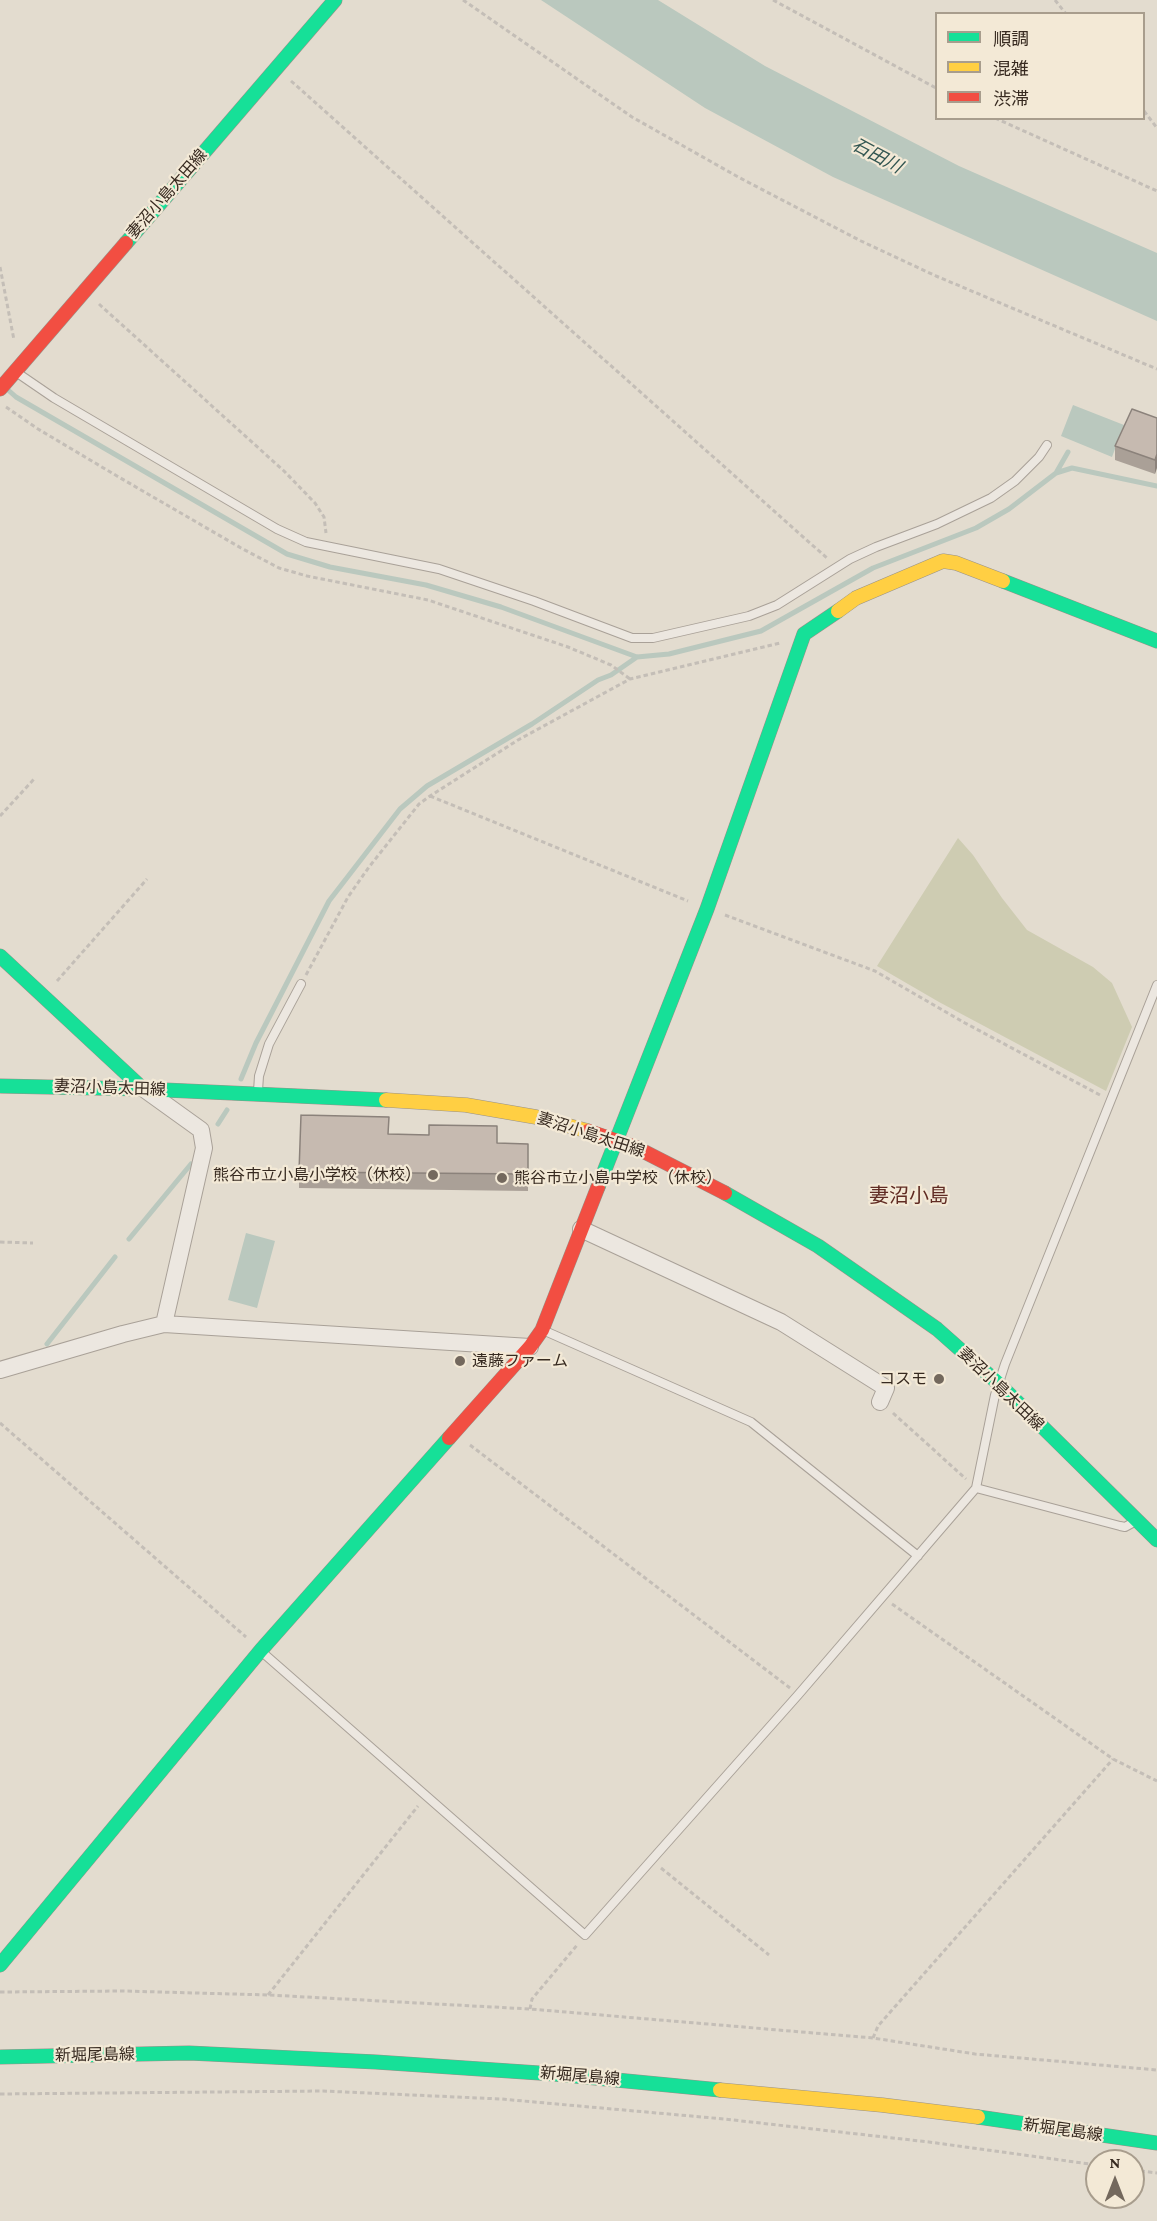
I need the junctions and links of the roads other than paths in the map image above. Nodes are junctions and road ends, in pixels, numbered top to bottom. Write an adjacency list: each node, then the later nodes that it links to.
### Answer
1 (335, 0): 2 (main road, 妻沼小島太田線)
2 (13, 374): 3 (main road, 妻沼小島太田線); 4 (lane)
3 (0, 389)
4 (1047, 445)
5 (1157, 641): 13 (main road)
6 (0, 956): 11 (main road)
7 (301, 984): 12 (lane)
8 (1157, 985): 9 (lane)
9 (1153, 1006): 19 (lane)
10 (0, 1086): 11 (main road, 妻沼小島太田線)
11 (143, 1089): 12 (main road, 妻沼小島太田線); 15 (street)
12 (258, 1093): 13 (main road, 妻沼小島太田線)
13 (616, 1140): 14 (main road); 19 (main road, 妻沼小島太田線)
14 (581, 1229): 16 (main road); 20 (street)
15 (164, 1324): 17 (street); 18 (street)
16 (542, 1330): 17 (main road); 24 (lane)
17 (530, 1347): 25 (main road)
18 (0, 1370)
19 (999, 1384): 21 (lane); 22 (main road, 妻沼小島太田線)
20 (880, 1402)
21 (976, 1488): 22 (lane); 24 (lane)
22 (1136, 1520): 23 (main road, 妻沼小島太田線)
23 (1157, 1540)
24 (918, 1556): 25 (lane)
25 (261, 1650): 26 (main road)
26 (0, 1965)
27 (0, 2057): 28 (main road, 新堀尾島線)
28 (1157, 2143)

